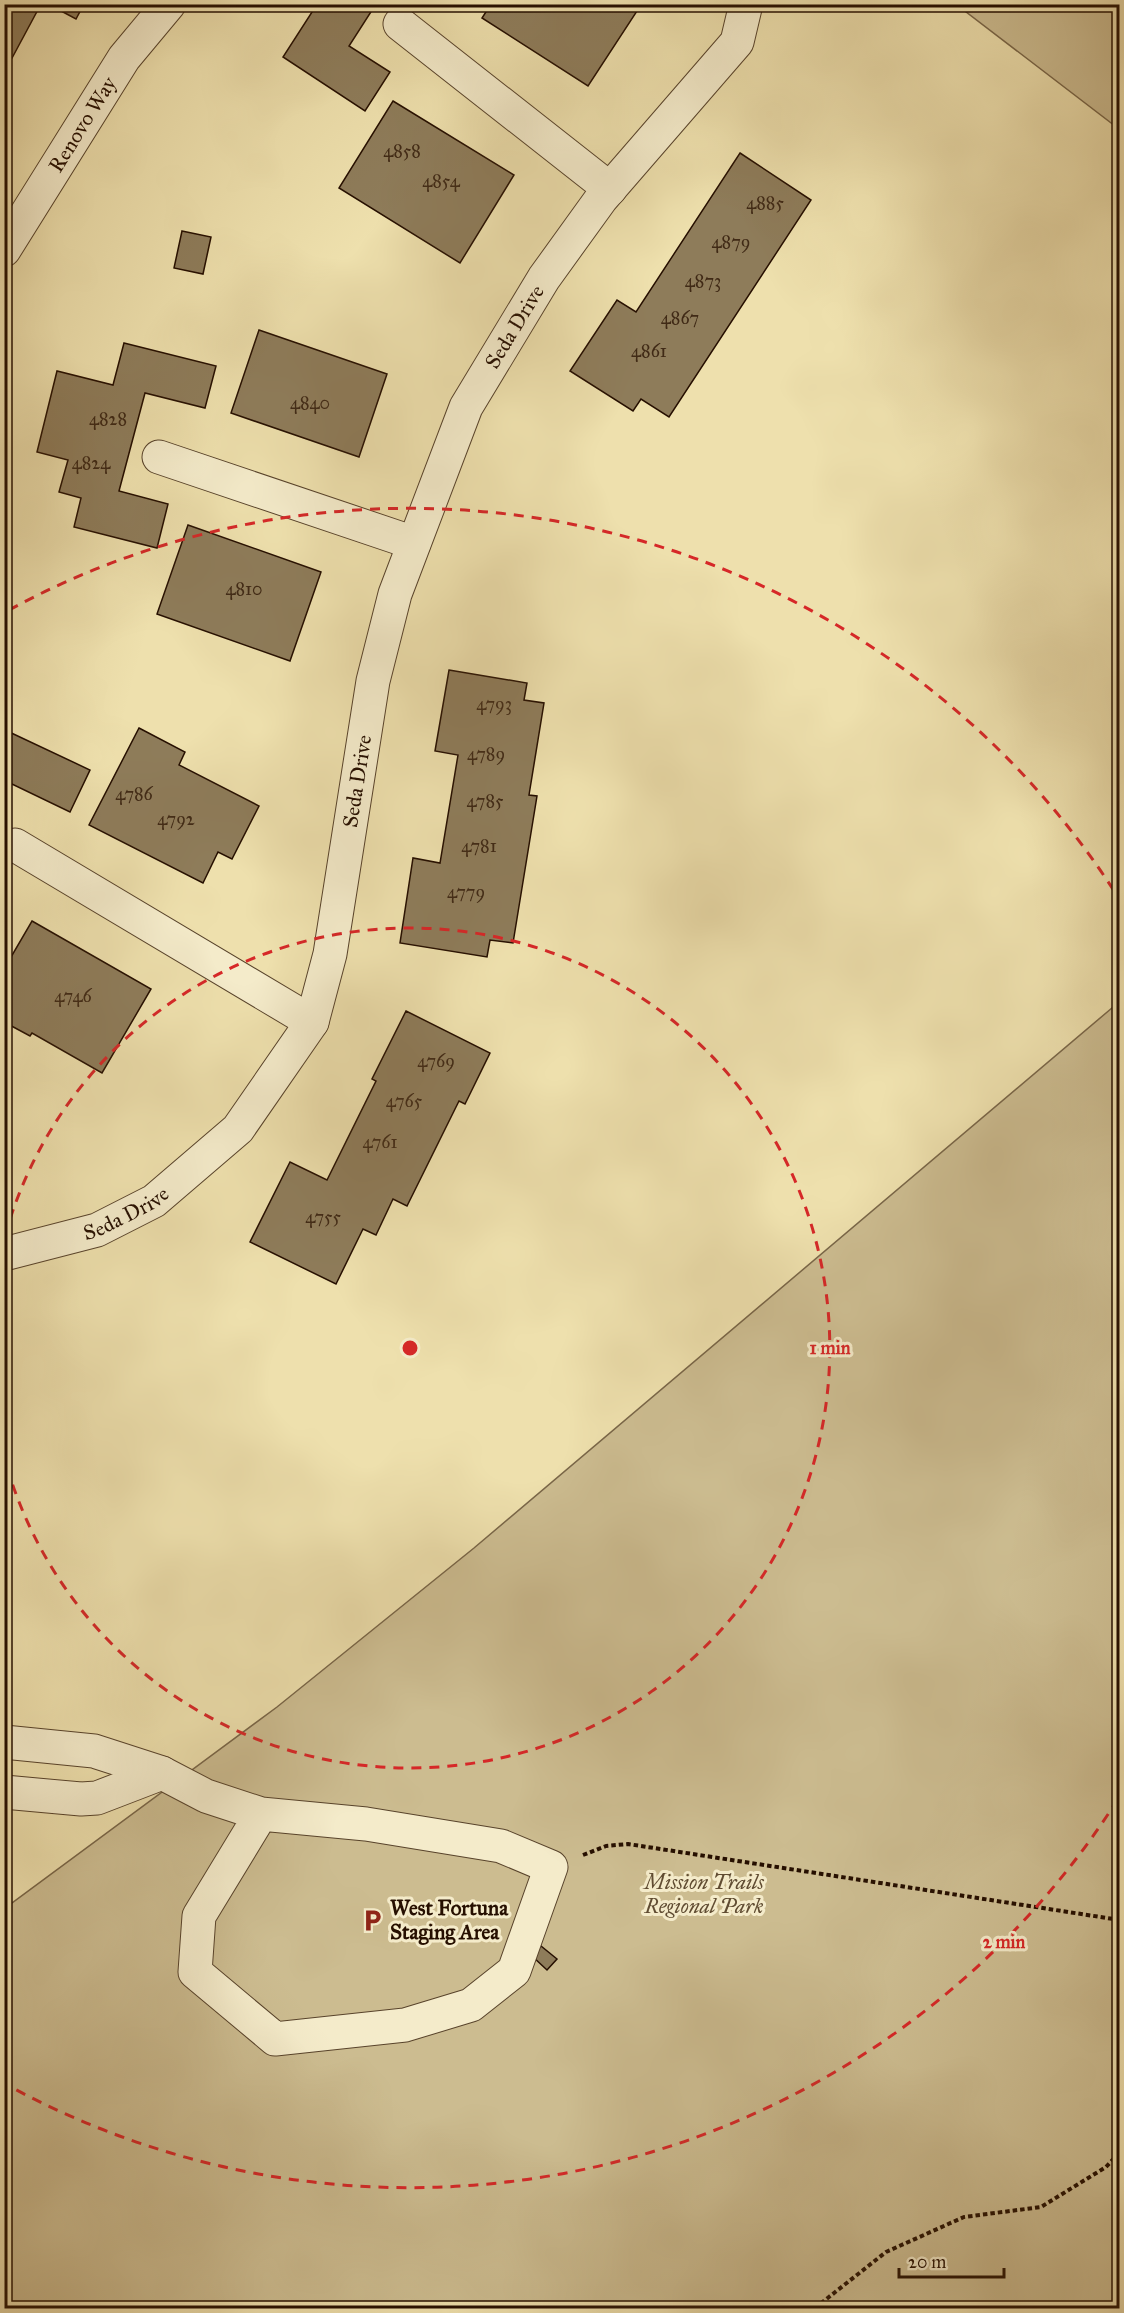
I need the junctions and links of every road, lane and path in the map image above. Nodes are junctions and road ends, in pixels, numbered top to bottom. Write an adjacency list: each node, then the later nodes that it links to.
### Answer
1 (169, 4): 5 (street, Renovo Way)
2 (746, 4): 4 (street, Seda Drive)
3 (400, 24): 4 (street)
4 (610, 189): 7 (street, Seda Drive)
5 (4, 250)
6 (159, 457): 7 (street)
7 (414, 543): 9 (street, Seda Drive)
8 (15, 845): 9 (street)
9 (312, 1022): 10 (street, Seda Drive)
10 (4, 1254)
11 (4, 1742): 12 (street)
12 (162, 1773): 13 (street); 14 (street)
13 (4, 1792)
14 (261, 1814): 15 (street); 15 (street)
15 (551, 1867): 16 (path)
16 (1119, 1920)
17 (1119, 2152): 18 (path)
18 (815, 2308)

